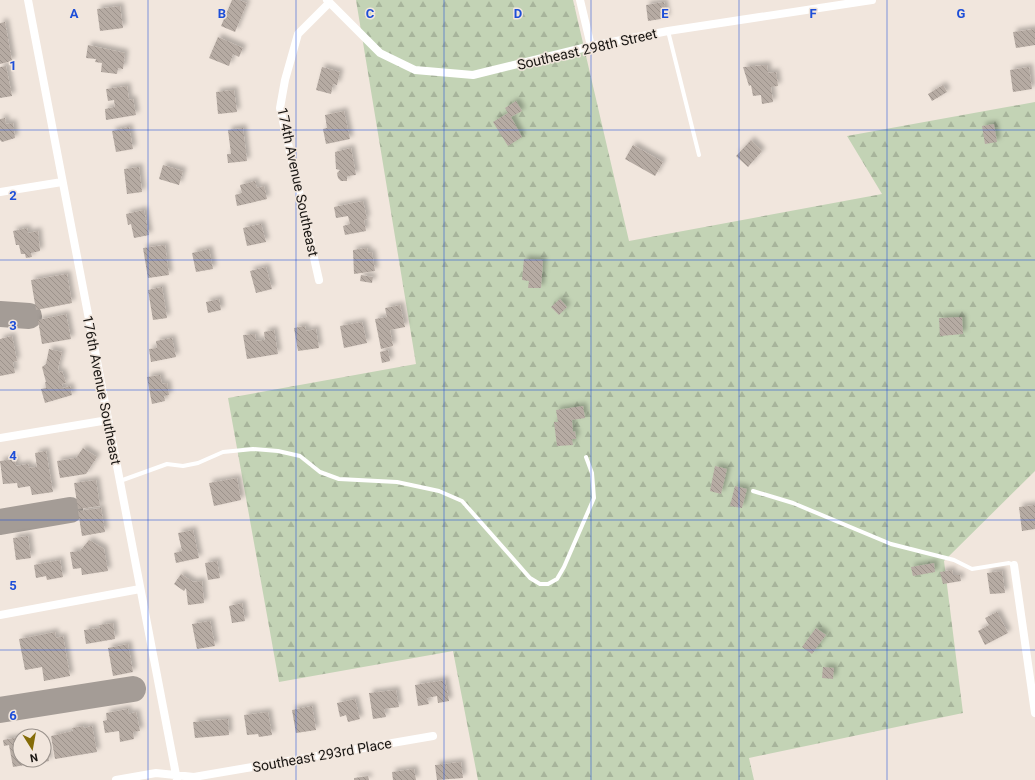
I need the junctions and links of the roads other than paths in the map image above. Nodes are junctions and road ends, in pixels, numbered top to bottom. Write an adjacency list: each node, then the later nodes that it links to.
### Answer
1 (28, 0): 8 (street, 176th Avenue Southeast)
2 (580, 0): 6 (street)
3 (872, 0): 5 (street, Southeast 298th Street)
4 (328, 1): 6 (street, Southeast 298th Street); 10 (street, 174th Avenue Southeast)
5 (668, 31): 6 (street, Southeast 298th Street); 7 (lane)
6 (591, 46)
7 (699, 155)
8 (62, 182): 9 (street); 11 (street, 176th Avenue Southeast)
9 (0, 192)
10 (319, 280)
11 (108, 420): 12 (street); 14 (street, 176th Avenue Southeast)
12 (0, 438)
13 (586, 457): 14 (lane)
14 (120, 481): 17 (street, 176th Avenue Southeast)
15 (753, 491): 16 (lane)
16 (1014, 565): 19 (street)
17 (140, 589): 18 (street); 21 (street, 176th Avenue Southeast)
18 (0, 615)
19 (1035, 713)
20 (433, 736): 21 (street, Southeast 293rd Place)
21 (176, 777): 22 (street, Southeast 293rd Place)
22 (116, 780)

